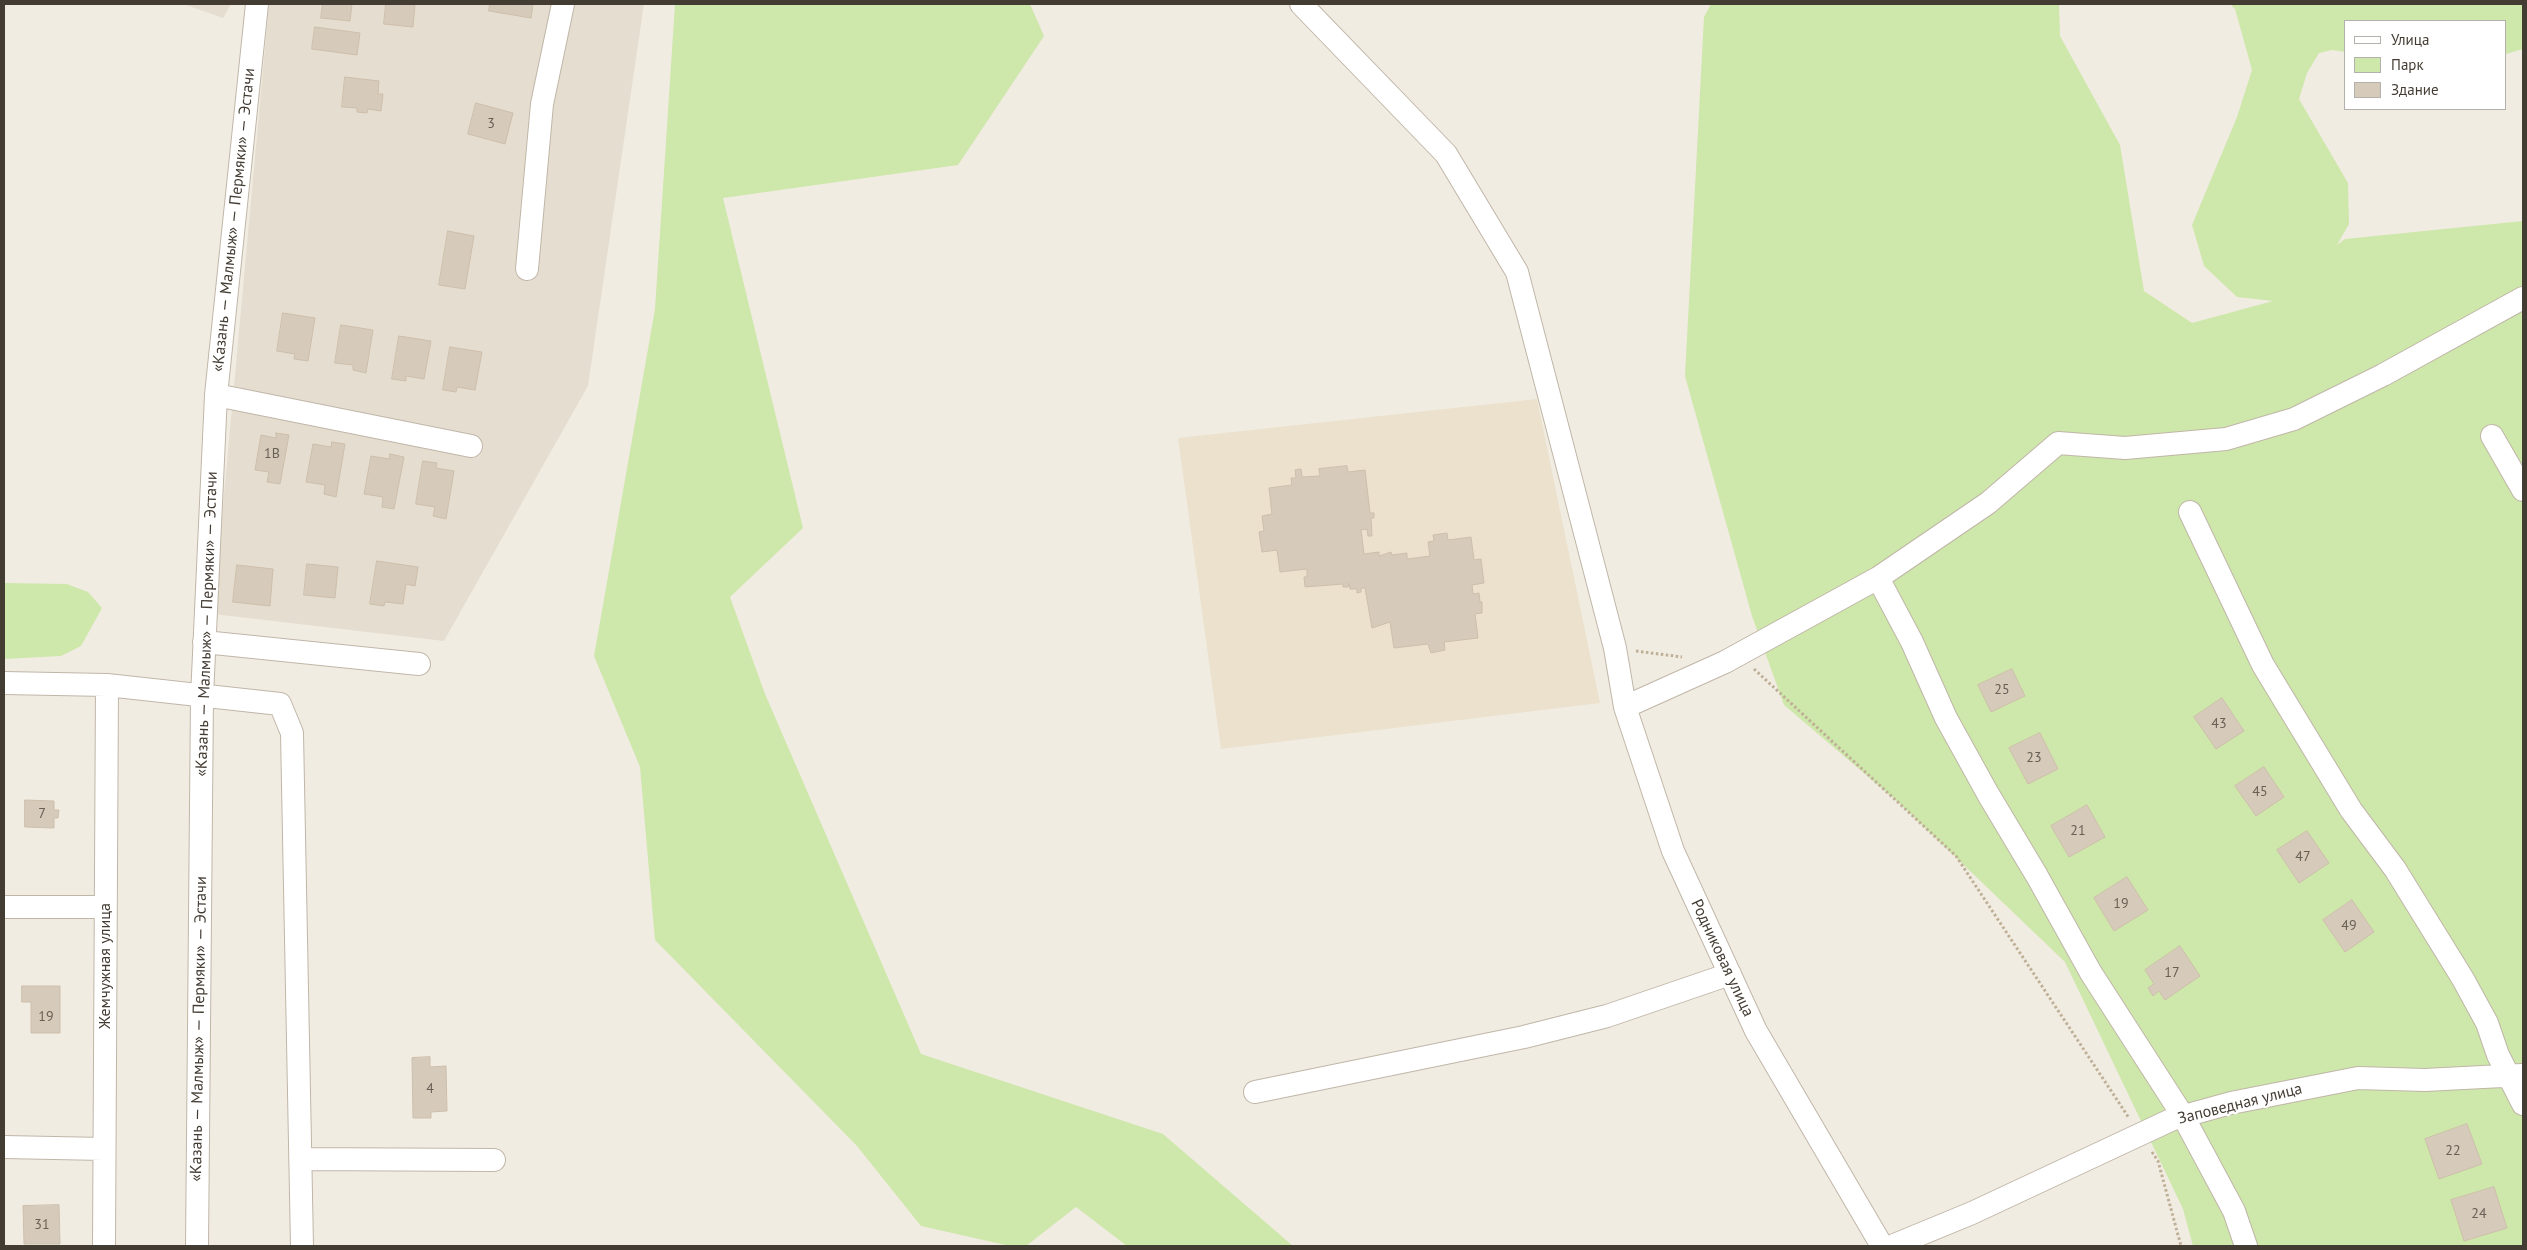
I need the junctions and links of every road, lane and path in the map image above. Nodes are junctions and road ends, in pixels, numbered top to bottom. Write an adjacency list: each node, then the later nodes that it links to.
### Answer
1 (257, 4): 6 (street, «Казань — Малмыж» — Пермяки» — Эстачи)
2 (563, 4): 4 (street)
3 (1301, 4): 13 (street, Родниковая улица)
4 (527, 269)
5 (2523, 298): 11 (street)
6 (216, 395): 8 (street); 12 (street, «Казань — Малмыж» — Пермяки» — Эстачи)
7 (2492, 436): 9 (street)
8 (471, 446)
9 (2523, 490)
10 (2190, 512): 24 (street)
11 (1878, 578): 15 (street); 27 (street)
12 (204, 642): 16 (street); 19 (street, «Казань — Малмыж» — Пермяки» — Эстачи)
13 (1615, 648): 14 (path); 20 (street, Родниковая улица)
14 (1688, 658)
15 (1725, 662): 20 (street); 28 (path)
16 (419, 664)
17 (4, 683): 18 (street)
18 (107, 685): 19 (street); 22 (street, Жемчужная улица)
19 (202, 697): 31 (street); 34 (street, «Казань — Малмыж» — Пермяки» — Эстачи)
20 (1625, 707): 23 (street, Родниковая улица)
21 (4, 907): 22 (street)
22 (106, 907): 30 (street, Жемчужная улица)
23 (1730, 974): 25 (street); 36 (street, Родниковая улица)
24 (2516, 1075): 26 (street); 27 (street, Заповедная улица)
25 (1255, 1092)
26 (2523, 1104)
27 (2183, 1116): 28 (street, Заповедная улица); 39 (street)
28 (2140, 1135): 37 (street, Заповедная улица); 38 (path)
29 (4, 1147): 30 (street)
30 (104, 1148): 33 (street, Жемчужная улица)
31 (301, 1159): 32 (street); 35 (street)
32 (494, 1160)
33 (104, 1246)
34 (197, 1246)
35 (302, 1246)
36 (1882, 1246)
37 (1892, 1246)
38 (2181, 1246)
39 (2246, 1246)

